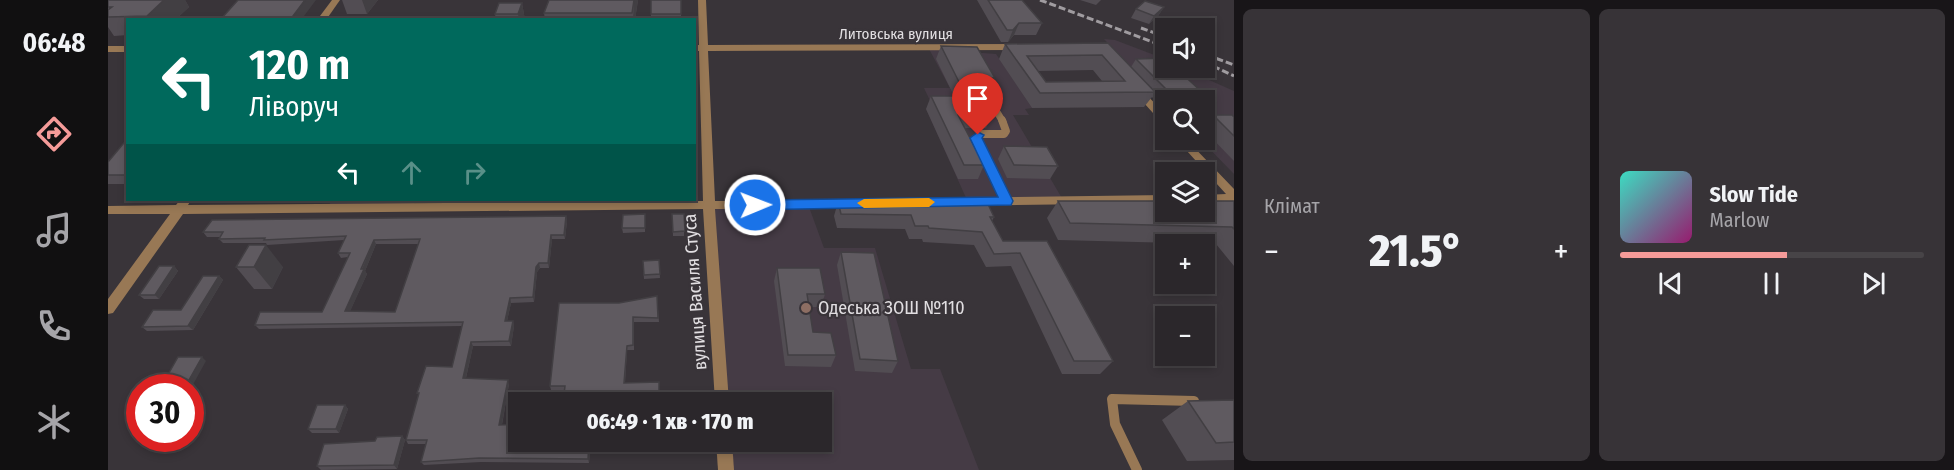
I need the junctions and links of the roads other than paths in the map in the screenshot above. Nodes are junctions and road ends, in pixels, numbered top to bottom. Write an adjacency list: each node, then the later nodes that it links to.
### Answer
1 (336, 0): 3 (street)
2 (702, 0): 5 (street, вулиця Василя Стуса)
3 (322, 18)
4 (1025, 47): 5 (street, Литовська вулиця)
5 (698, 48): 19 (street, вулиця Василя Стуса)
6 (108, 49): 7 (street)
7 (126, 49)
8 (1128, 80): 10 (street)
9 (991, 102): 15 (lane)
10 (1155, 109)
11 (1191, 150): 12 (street)
12 (1234, 197): 13 (street)
13 (1215, 198)
14 (1155, 199): 15 (street)
15 (1006, 201): 16 (street)
16 (935, 202)
17 (864, 203): 19 (street)
18 (182, 205): 19 (street); 20 (street); 21 (street)
19 (709, 206): 22 (street, вулиця Василя Стуса)
20 (108, 210)
21 (108, 309)
22 (721, 392)
23 (1194, 401): 26 (lane)
24 (725, 452): 25 (street)
25 (726, 470)
26 (1137, 470)

